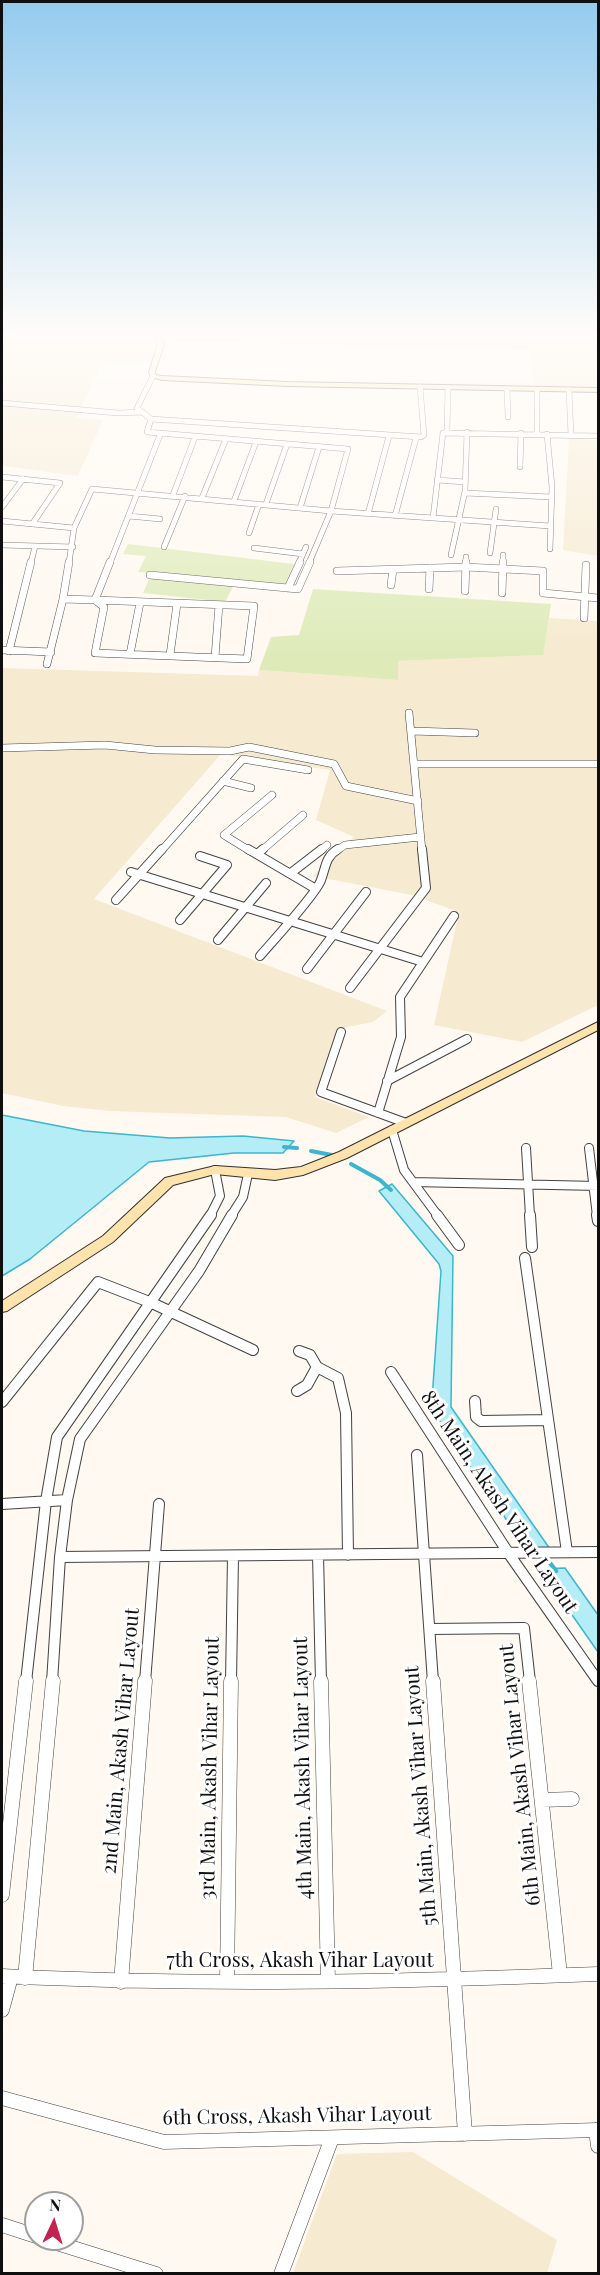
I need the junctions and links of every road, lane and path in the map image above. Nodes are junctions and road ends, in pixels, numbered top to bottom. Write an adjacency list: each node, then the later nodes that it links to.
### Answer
1 (157, 443): 20 (street)
2 (193, 443): 23 (street)
3 (225, 443): 26 (street)
4 (256, 443): 27 (street)
5 (274, 443): 12 (street)
6 (387, 443): 33 (street)
7 (415, 443): 35 (street)
8 (440, 443): 17 (street)
9 (467, 443): 18 (street)
10 (521, 443): 14 (street)
11 (548, 443): 25 (street)
12 (287, 444): 13 (street); 28 (street)
13 (319, 447): 30 (street); 32 (street)
14 (520, 467)
15 (2, 477): 16 (street)
16 (23, 479): 21 (street); 40 (street)
17 (437, 480): 18 (street); 37 (street)
18 (465, 482): 22 (street)
19 (2, 492): 21 (street)
20 (140, 492): 23 (street); 34 (street); 43 (street)
21 (12, 493): 29 (street)
22 (465, 493): 25 (street); 38 (street)
23 (173, 495): 24 (street)
24 (185, 496): 26 (street); 48 (street)
25 (551, 497): 42 (street)
26 (202, 498): 27 (street)
27 (234, 501): 28 (street)
28 (262, 504): 30 (street); 44 (street)
29 (2, 507)
30 (300, 508): 32 (street)
31 (496, 509): 41 (street)
32 (331, 511): 33 (street); 65 (street)
33 (368, 514): 35 (street)
34 (129, 516): 36 (street); 72 (street)
35 (395, 516): 37 (street)
36 (160, 519)
37 (433, 519): 38 (street)
38 (456, 520): 41 (street); 54 (street)
39 (2, 521): 40 (street)
40 (33, 523): 43 (street)
41 (494, 523): 42 (street); 52 (street)
42 (550, 526): 51 (street)
43 (74, 528): 47 (street)
44 (249, 533)
45 (2, 545): 46 (street)
46 (35, 546): 47 (street); 77 (street)
47 (73, 547): 71 (street)
48 (164, 547)
49 (306, 547): 53 (street)
50 (254, 548): 53 (street)
51 (550, 549)
52 (490, 553)
53 (303, 555): 65 (street)
54 (451, 555)
55 (503, 555): 60 (street)
56 (466, 557): 58 (street)
57 (586, 565): 69 (street)
58 (466, 567): 59 (street); 60 (street); 67 (street)
59 (429, 568): 61 (street); 66 (street)
60 (503, 569): 68 (street); 69 (street)
61 (393, 570): 62 (street); 64 (street)
62 (337, 571)
63 (150, 575): 65 (street)
64 (391, 585)
65 (288, 588)
66 (429, 590)
67 (465, 591)
68 (502, 593)
69 (585, 597): 70 (street); 76 (street)
70 (598, 598)
71 (63, 599): 72 (street); 78 (street)
72 (95, 600): 73 (street); 79 (street)
73 (140, 603): 74 (street); 79 (street)
74 (177, 604): 75 (street); 80 (street)
75 (219, 605): 81 (street); 81 (street)
76 (584, 618)
77 (5, 651): 78 (street)
78 (51, 652): 82 (street)
79 (130, 654): 80 (street)
80 (170, 655): 81 (street)
81 (215, 657)
82 (47, 664)
83 (409, 713): 84 (street)
84 (412, 731): 85 (street); 87 (street)
85 (475, 733)
86 (2, 748): 93 (street)
87 (416, 764): 88 (street); 93 (street)
88 (598, 764)
89 (308, 770): 90 (street)
90 (223, 781): 91 (street); 99 (street)
91 (251, 788)
92 (272, 795): 97 (street)
93 (418, 801): 95 (street)
94 (303, 815): 97 (street)
95 (420, 837): 102 (street); 112 (street)
96 (327, 845): 100 (street)
97 (257, 854): 100 (street)
98 (200, 856): 104 (street)
99 (135, 873): 104 (street); 105 (street)
100 (291, 873): 102 (street)
101 (266, 883): 106 (street)
102 (315, 889): 109 (street)
103 (366, 892): 110 (street)
104 (203, 894): 106 (street); 108 (street)
105 (116, 900)
106 (245, 907): 109 (street); 111 (street)
107 (454, 916): 114 (street)
108 (180, 920)
109 (290, 921): 110 (street); 113 (street)
110 (333, 935): 112 (street); 115 (street)
111 (218, 940)
112 (380, 949): 114 (street); 116 (street)
113 (260, 956)
114 (423, 962): 120 (street)
115 (307, 969)
116 (350, 988)
117 (598, 1026): 122 (street)
118 (341, 1032): 121 (street)
119 (467, 1039): 120 (street)
120 (387, 1081): 121 (street)
121 (378, 1113): 122 (street)
122 (406, 1123): 123 (street)
123 (392, 1130): 127 (street); 128 (street)
124 (526, 1148): 129 (street)
125 (589, 1148): 130 (street)
126 (215, 1170): 127 (street); 135 (street); 136 (street)
127 (248, 1174): 137 (street)
128 (413, 1182): 129 (street); 132 (street)
129 (528, 1184): 130 (street); 133 (street)
130 (596, 1186): 131 (street)
131 (598, 1221)
132 (459, 1245)
133 (532, 1247)
134 (525, 1258): 145 (street)
135 (152, 1303): 137 (street); 144 (street); 148 (street)
136 (2, 1307)
137 (170, 1313): 138 (street); 147 (street)
138 (253, 1350)
139 (299, 1351): 140 (street)
140 (317, 1367): 142 (street); 153 (street)
141 (391, 1372): 155 (street, 8th Main, Akash Vihar Layout)
142 (297, 1391)
143 (475, 1401): 145 (street)
144 (2, 1402)
145 (548, 1420): 151 (street)
146 (417, 1455): 154 (street, 5th Main, Akash Vihar Layout)
147 (67, 1500): 148 (street); 159 (street)
148 (46, 1501): 150 (street); 164 (street)
149 (159, 1503): 157 (street, 2nd Main, Akash Vihar Layout)
150 (2, 1504)
151 (567, 1552): 152 (street); 155 (street)
152 (598, 1552)
153 (348, 1554): 154 (street); 156 (street)
154 (425, 1554): 155 (street); 160 (street, 5th Main, Akash Vihar Layout)
155 (514, 1554): 161 (street, 8th Main, Akash Vihar Layout)
156 (318, 1555): 158 (street); 168 (street, 4th Main, Akash Vihar Layout)
157 (155, 1556): 158 (street); 159 (street); 171 (street, 2nd Main, Akash Vihar Layout)
158 (233, 1556): 170 (street, 3rd Main, Akash Vihar Layout)
159 (60, 1557): 167 (street)
160 (430, 1629): 163 (street, 6th Main, Akash Vihar Layout); 169 (street, 5th Main, Akash Vihar Layout)
161 (598, 1681)
162 (572, 1799): 163 (street)
163 (542, 1800): 166 (street, 6th Main, Akash Vihar Layout)
164 (2, 1895)
165 (598, 1974): 166 (street, 7th Cross, Akash Vihar Layout)
166 (560, 1975): 169 (street, 7th Cross, Akash Vihar Layout)
167 (13, 1977): 171 (street, 7th Cross, Akash Vihar Layout); 172 (street)
168 (328, 1980): 169 (street, 7th Cross, Akash Vihar Layout); 170 (street, 7th Cross, Akash Vihar Layout)
169 (452, 1980): 175 (street, 5th Main, Akash Vihar Layout)
170 (227, 1981): 171 (street, 7th Cross, Akash Vihar Layout)
171 (121, 1982)
172 (2, 2010)
173 (2, 2098): 176 (street, 6th Cross, Akash Vihar Layout)
174 (597, 2130): 175 (street, 6th Cross, Akash Vihar Layout); 177 (street)
175 (465, 2134): 176 (street, 6th Cross, Akash Vihar Layout)
176 (332, 2138): 182 (street)
177 (598, 2146)
178 (2, 2225): 179 (street)
179 (24, 2232)
180 (82, 2251): 181 (street)
181 (156, 2274)
182 (281, 2274)

